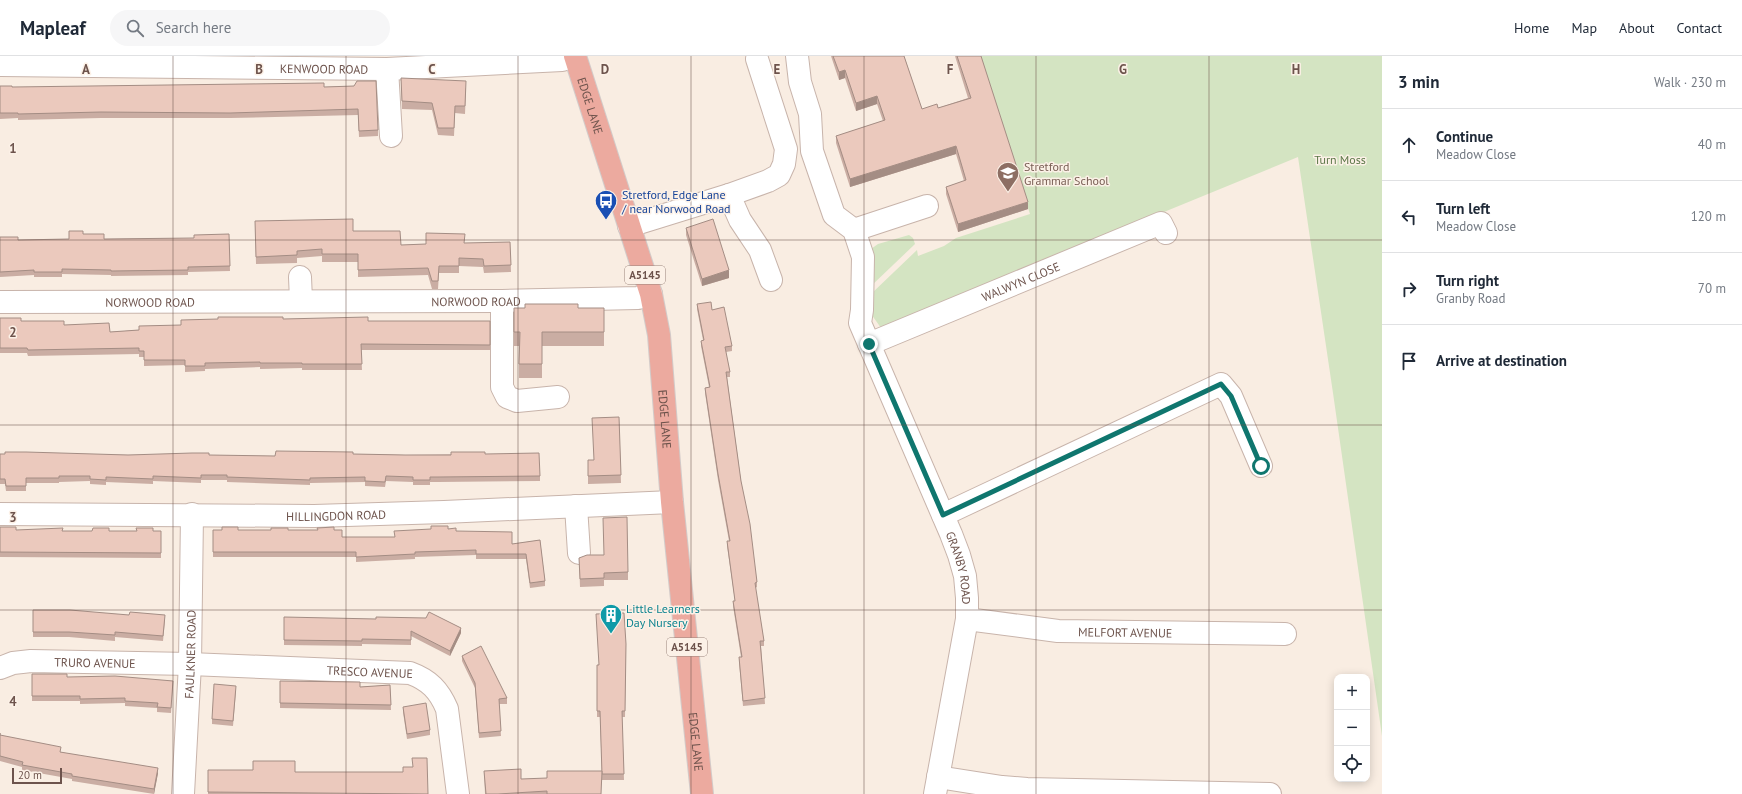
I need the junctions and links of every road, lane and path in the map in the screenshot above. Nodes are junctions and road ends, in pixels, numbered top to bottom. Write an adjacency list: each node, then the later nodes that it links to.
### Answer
1 (575, 56): 5 (street, KENWOOD ROAD); 9 (highway, EDGE LANE / A5145)
2 (797, 56): 10 (street)
3 (757, 59): 7 (street)
4 (0, 65): 5 (street, KENWOOD ROAD)
5 (387, 69): 6 (street)
6 (391, 136)
7 (730, 194): 9 (street); 13 (street)
8 (927, 206): 10 (street)
9 (629, 226): 14 (highway, EDGE LANE / A5145)
10 (854, 230): 18 (street, GRANBY ROAD)
11 (1166, 233): 18 (street, WALWYN CLOSE)
12 (300, 277): 15 (street)
13 (771, 280)
14 (651, 294): 16 (street, NORWOOD ROAD); 21 (highway, EDGE LANE / A5145)
15 (301, 300): 16 (street, NORWOOD ROAD); 17 (street, NORWOOD ROAD)
16 (502, 301): 19 (street)
17 (0, 302)
18 (869, 344): 25 (street, GRANBY ROAD)
19 (558, 397)
20 (1261, 466): 25 (street)
21 (672, 502): 22 (street, HILLINGDON ROAD); 34 (highway, EDGE LANE / A5145)
22 (576, 506): 24 (street, HILLINGDON ROAD); 26 (street)
23 (0, 514): 24 (street, HILLINGDON ROAD)
24 (192, 514): 29 (street, FAULKNER ROAD)
25 (943, 515): 27 (street, GRANBY ROAD)
26 (579, 553)
27 (967, 619): 28 (street, MELFORT AVENUE); 31 (street, GRANBY ROAD)
28 (1285, 634)
29 (190, 664): 30 (street, TRURO AVENUE); 32 (street, FAULKNER ROAD); 33 (street, TRESCO AVENUE)
30 (0, 668)
31 (936, 786): 35 (street)
32 (183, 794)
33 (458, 794)
34 (702, 794)
35 (1270, 794)

